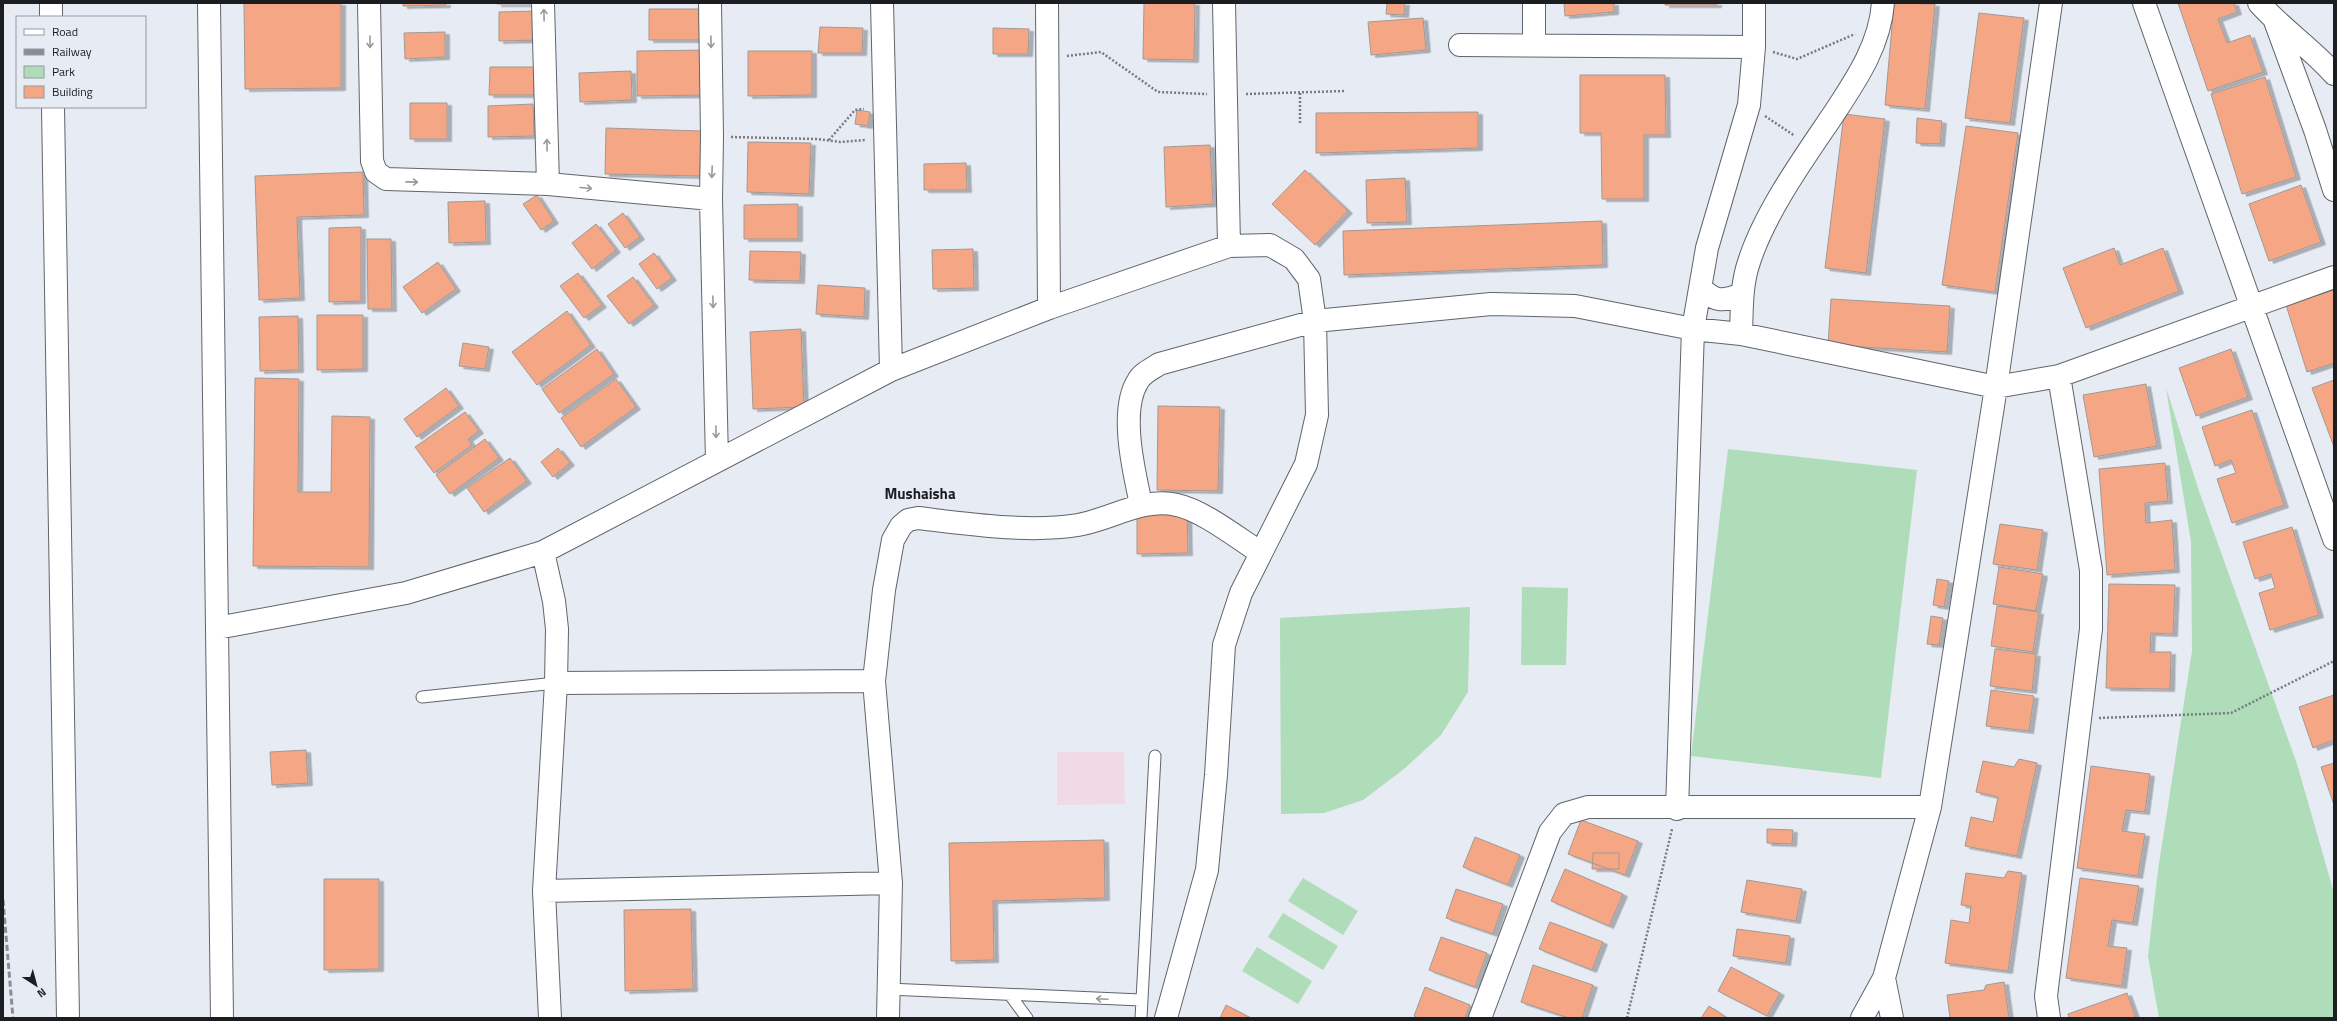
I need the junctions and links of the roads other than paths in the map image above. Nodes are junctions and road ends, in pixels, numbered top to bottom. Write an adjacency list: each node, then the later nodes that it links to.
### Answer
1 (51, 3): 15 (street)
2 (209, 3): 42 (street)
3 (369, 3): 22 (street, one-way to 22)
4 (544, 3): 22 (street, one-way to 4)
5 (710, 3): 24 (street, one-way to 24)
6 (882, 3): 34 (street)
7 (1047, 3): 29 (street)
8 (1224, 3): 25 (street)
9 (1534, 3): 18 (street)
10 (1754, 3): 19 (street)
11 (2051, 3): 36 (street)
12 (2144, 3): 30 (street)
13 (2259, 3): 16 (street)
14 (1882, 13): 28 (street)
15 (51, 16)
16 (2275, 21): 20 (street); 23 (street)
17 (1460, 45): 18 (street)
18 (1534, 45): 19 (street)
19 (1754, 47): 27 (street)
20 (2334, 74)
21 (53, 108): 55 (street)
22 (548, 184): 24 (street, one-way to 24)
23 (2334, 190)
24 (711, 199): 37 (street, one-way to 37)
25 (1229, 246): 29 (street); 31 (street)
26 (2334, 278): 30 (street)
27 (1701, 288): 28 (street); 32 (street)
28 (1742, 294): 33 (street)
29 (1049, 308): 34 (street)
30 (2253, 308): 35 (street); 39 (street)
31 (1315, 322): 32 (street); 38 (street); 41 (street)
32 (1693, 329): 33 (street); 48 (street)
33 (1741, 334): 36 (street)
34 (891, 370): 37 (street)
35 (2059, 376): 36 (street); 65 (street)
36 (1996, 387): 47 (street)
37 (717, 461): 40 (street)
38 (1141, 504): 41 (street); 43 (street)
39 (2334, 539)
40 (543, 552): 42 (street); 44 (street)
41 (1261, 553): 61 (street)
42 (217, 628): 56 (street)
43 (874, 681): 44 (street); 49 (street)
44 (556, 683): 45 (lane); 50 (street)
45 (422, 697)
46 (1155, 756): 54 (lane)
47 (1930, 807): 48 (street); 51 (street)
48 (1677, 809): 62 (street)
49 (891, 883): 50 (street); 52 (street)
50 (544, 890): 57 (street)
51 (1884, 978): 63 (street); 64 (street)
52 (888, 989): 53 (lane); 58 (street)
53 (1010, 994): 54 (lane, one-way to 53); 59 (lane)
54 (1141, 1000): 60 (lane)
55 (68, 1018)
56 (222, 1018)
57 (550, 1018)
58 (888, 1018)
59 (1027, 1018)
60 (1141, 1018)
61 (1166, 1018)
62 (1480, 1018)
63 (1862, 1018)
64 (1892, 1018)
65 (2049, 1018)

